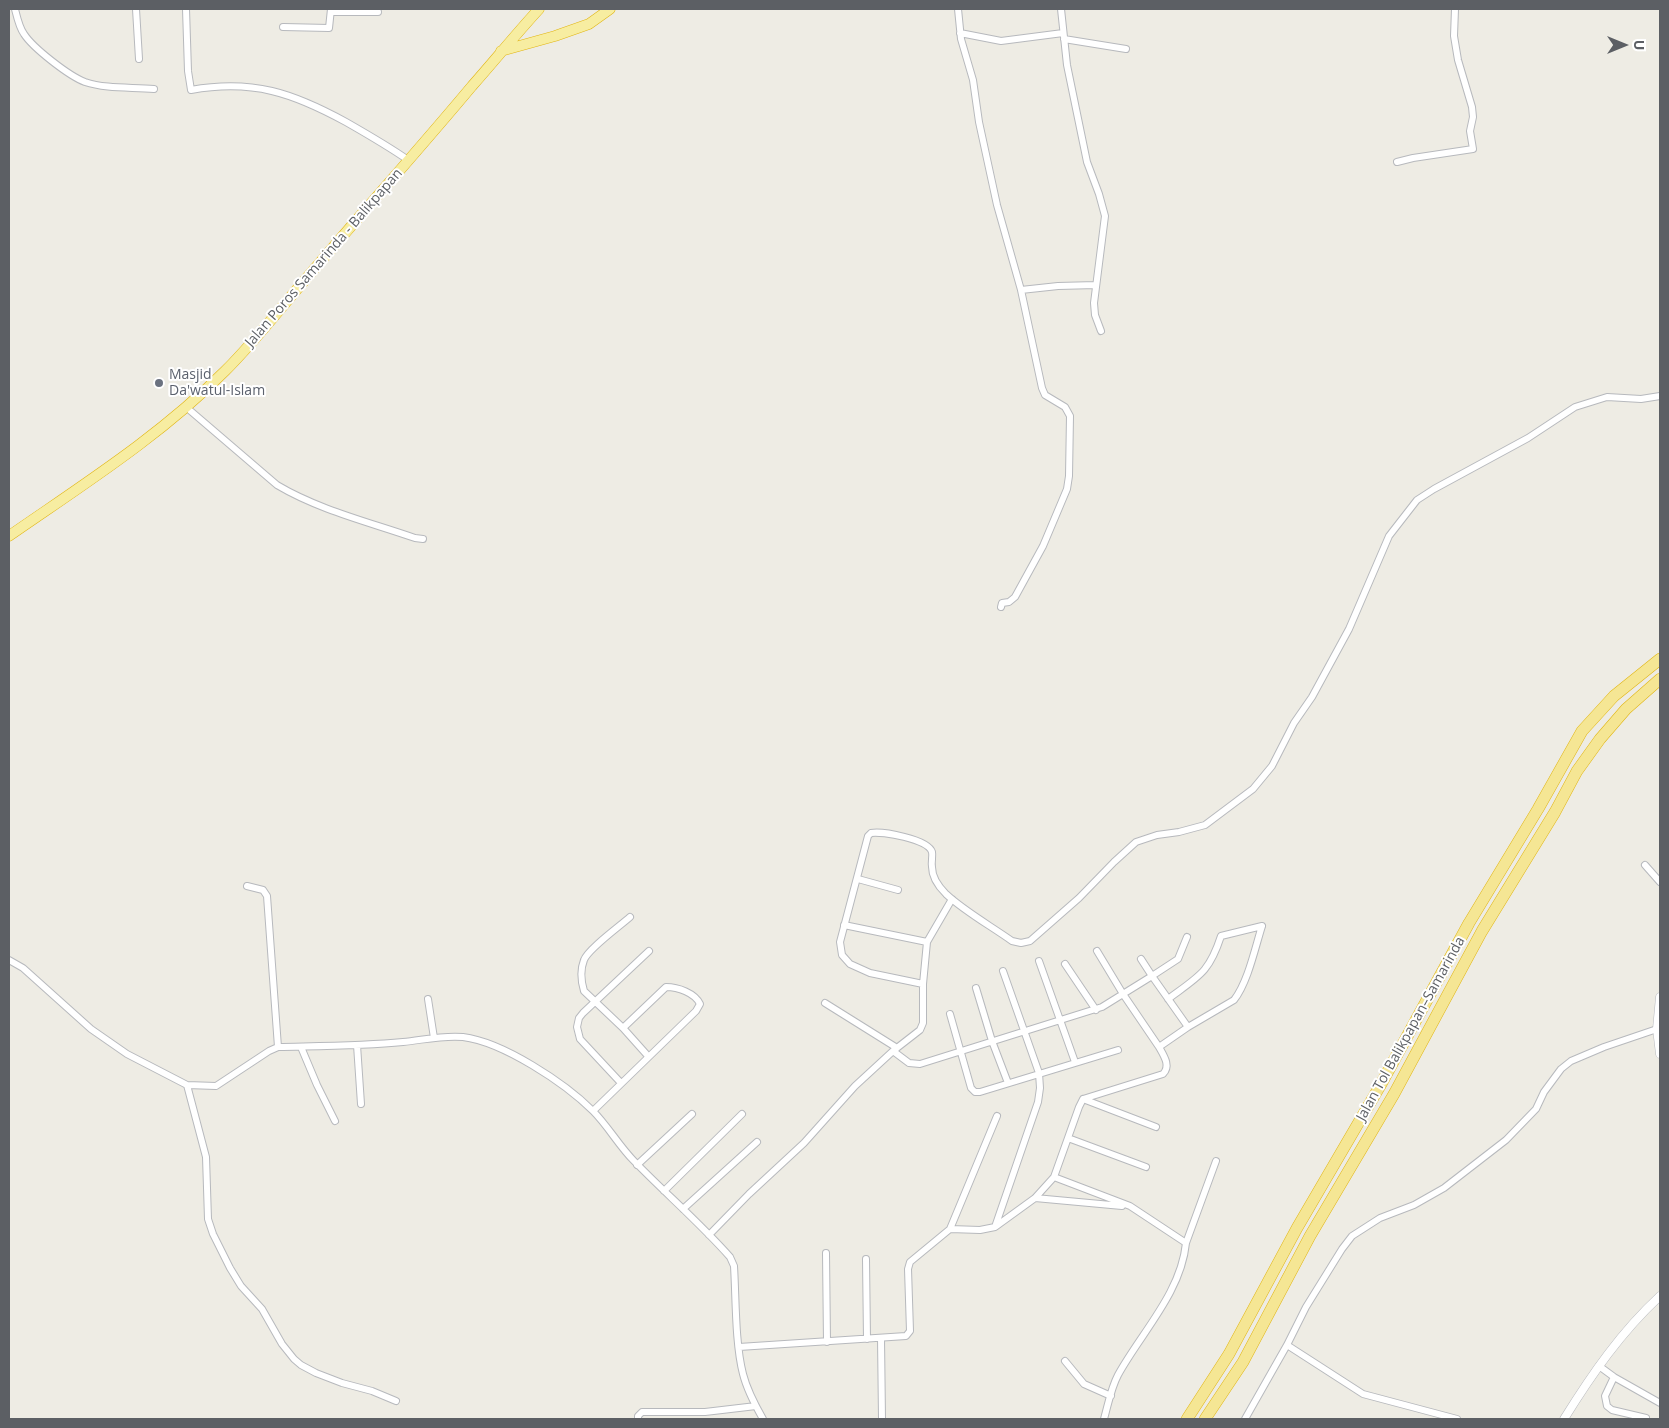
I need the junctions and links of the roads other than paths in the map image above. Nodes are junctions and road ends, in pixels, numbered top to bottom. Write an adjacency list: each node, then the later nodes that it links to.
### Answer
1 (15, 9): 17 (street)
2 (136, 9): 16 (street)
3 (186, 9): 18 (street)
4 (539, 9): 15 (highway, Jalan Poros Samarinda - Balikpapan)
5 (610, 9): 15 (highway)
6 (958, 9): 12 (street)
7 (1061, 9): 13 (street)
8 (1455, 9): 19 (street)
9 (331, 10): 10 (street); 11 (street)
10 (378, 12)
11 (283, 26)
12 (960, 33): 13 (street); 21 (street)
13 (1064, 36): 14 (street); 20 (street)
14 (1126, 49)
15 (501, 51): 18 (highway, Jalan Poros Samarinda - Balikpapan)
16 (139, 59)
17 (154, 89)
18 (408, 160): 24 (highway, Jalan Poros Samarinda - Balikpapan)
19 (1397, 162)
20 (1096, 285): 21 (street); 22 (street)
21 (1021, 290): 27 (street)
22 (1101, 331)
23 (1660, 396): 35 (street)
24 (186, 407): 25 (highway, Jalan Poros Samarinda - Balikpapan); 26 (street)
25 (9, 536)
26 (422, 539)
27 (1001, 607)
28 (1660, 659): 121 (highway, Jalan Tol Balikpapan–Samarinda)
29 (1660, 680): 122 (highway, Jalan Tol Balikpapan–Samarinda)
30 (1645, 865): 32 (street)
31 (858, 878): 34 (street); 35 (street); 37 (street)
32 (1660, 882)
33 (247, 886): 66 (street)
34 (898, 890)
35 (952, 899): 39 (street)
36 (630, 917): 54 (street)
37 (844, 925): 39 (street); 48 (street)
38 (1187, 937): 47 (street)
39 (927, 942): 48 (street)
40 (649, 951): 54 (street)
41 (1097, 951): 50 (street)
42 (1141, 959): 47 (street)
43 (9, 960): 78 (street)
44 (1040, 961): 58 (street)
45 (1065, 964): 56 (street)
46 (1003, 971): 62 (street)
47 (1152, 976): 50 (street); 53 (street)
48 (923, 984): 69 (street)
49 (976, 988): 64 (street)
50 (1123, 994): 56 (street); 68 (street)
51 (1660, 997): 61 (street)
52 (428, 998): 63 (street)
53 (1168, 999): 59 (street); 59 (street)
54 (595, 1002): 60 (street); 76 (street)
55 (825, 1003): 69 (street)
56 (1096, 1010): 58 (street)
57 (950, 1014): 71 (street)
58 (1060, 1020): 62 (street); 74 (street)
59 (1188, 1027): 68 (street)
60 (623, 1028): 73 (street); 73 (street)
61 (1657, 1029): 72 (street); 107 (street)
62 (1024, 1031): 64 (street); 75 (street)
63 (434, 1038): 65 (street); 81 (street)
64 (992, 1041): 71 (street); 77 (street)
65 (357, 1045): 67 (street); 80 (street)
66 (278, 1047): 67 (street); 78 (street)
67 (301, 1047): 85 (street)
68 (1159, 1047): 79 (street)
69 (895, 1050): 71 (street); 99 (street)
70 (1118, 1050): 74 (street)
71 (960, 1051): 77 (street)
72 (1660, 1054)
73 (648, 1056): 76 (street)
74 (1075, 1062): 75 (street)
75 (1039, 1073): 77 (street); 97 (street)
76 (621, 1083): 81 (street)
77 (1008, 1083)
78 (187, 1085): 113 (street)
79 (1083, 1099): 86 (street); 87 (street)
80 (361, 1104)
81 (593, 1111): 90 (street)
82 (692, 1114): 90 (street)
83 (742, 1114): 93 (street)
84 (997, 1116): 98 (street)
85 (335, 1122)
86 (1156, 1126)
87 (1068, 1138): 91 (street); 92 (street)
88 (757, 1142): 96 (street)
89 (1216, 1161): 100 (street)
90 (638, 1165): 93 (street)
91 (1146, 1167)
92 (1054, 1177): 94 (street); 95 (street)
93 (664, 1190): 96 (street)
94 (1035, 1198): 95 (street); 97 (street)
95 (1130, 1206): 100 (street)
96 (683, 1209): 99 (street)
97 (995, 1226): 98 (street)
98 (950, 1229): 104 (street)
99 (709, 1235): 108 (street)
100 (1186, 1243): 112 (street)
101 (826, 1253): 106 (street)
102 (866, 1259): 105 (street)
103 (1660, 1296): 110 (street)
104 (881, 1338): 105 (street); 119 (street)
105 (867, 1339): 106 (street)
106 (827, 1342): 108 (street)
107 (1287, 1345): 123 (street); 124 (street)
108 (739, 1347): 115 (street)
109 (1065, 1361): 112 (street)
110 (1599, 1366): 111 (street); 125 (street)
111 (1614, 1377): 114 (street); 116 (street)
112 (1111, 1396): 120 (street)
113 (396, 1401)
114 (1660, 1403)
115 (756, 1406): 117 (street); 118 (street)
116 (1646, 1418)
117 (638, 1419)
118 (763, 1419)
119 (882, 1419)
120 (1104, 1419)
121 (1187, 1419)
122 (1205, 1419)
123 (1245, 1419)
124 (1457, 1419)
125 (1564, 1419)

